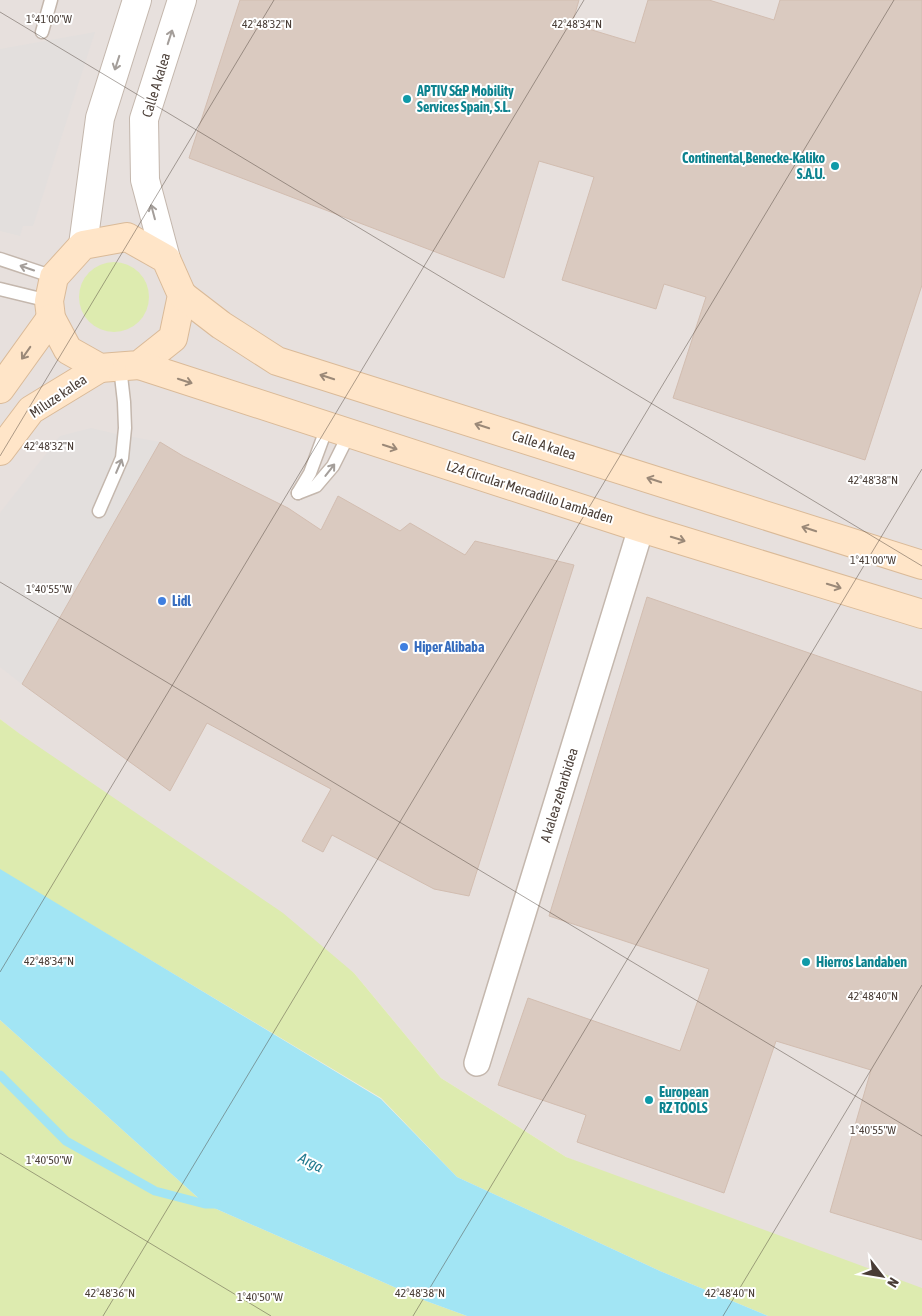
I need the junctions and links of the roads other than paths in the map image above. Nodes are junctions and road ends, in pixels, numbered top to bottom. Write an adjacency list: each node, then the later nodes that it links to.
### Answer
1 (51, 0): 4 (lane)
2 (137, 0): 5 (street, one-way to 5)
3 (182, 0): 7 (street, Calle A kalea, one-way to 3)
4 (42, 32)
5 (83, 245): 7 (main road); 10 (main road)
6 (0, 259): 10 (lane, one-way to 6)
7 (166, 259): 9 (main road)
8 (0, 289): 10 (lane)
9 (182, 295): 11 (main road); 16 (main road, Calle A kalea, one-way to 9)
10 (51, 299): 11 (main road); 12 (main road, one-way to 12)
11 (120, 367): 13 (main road, Miluze kalea); 14 (lane, one-way to 11); 15 (main road, L24 Circular Mercadillo Lambaden, one-way to 15)
12 (0, 389)
13 (0, 451)
14 (99, 511)
15 (642, 528): 17 (main road, L24 Circular Mercadillo Lambaden, one-way to 17); 18 (street, A kalea zeharbidea)
16 (922, 565)
17 (922, 614)
18 (477, 1063)

